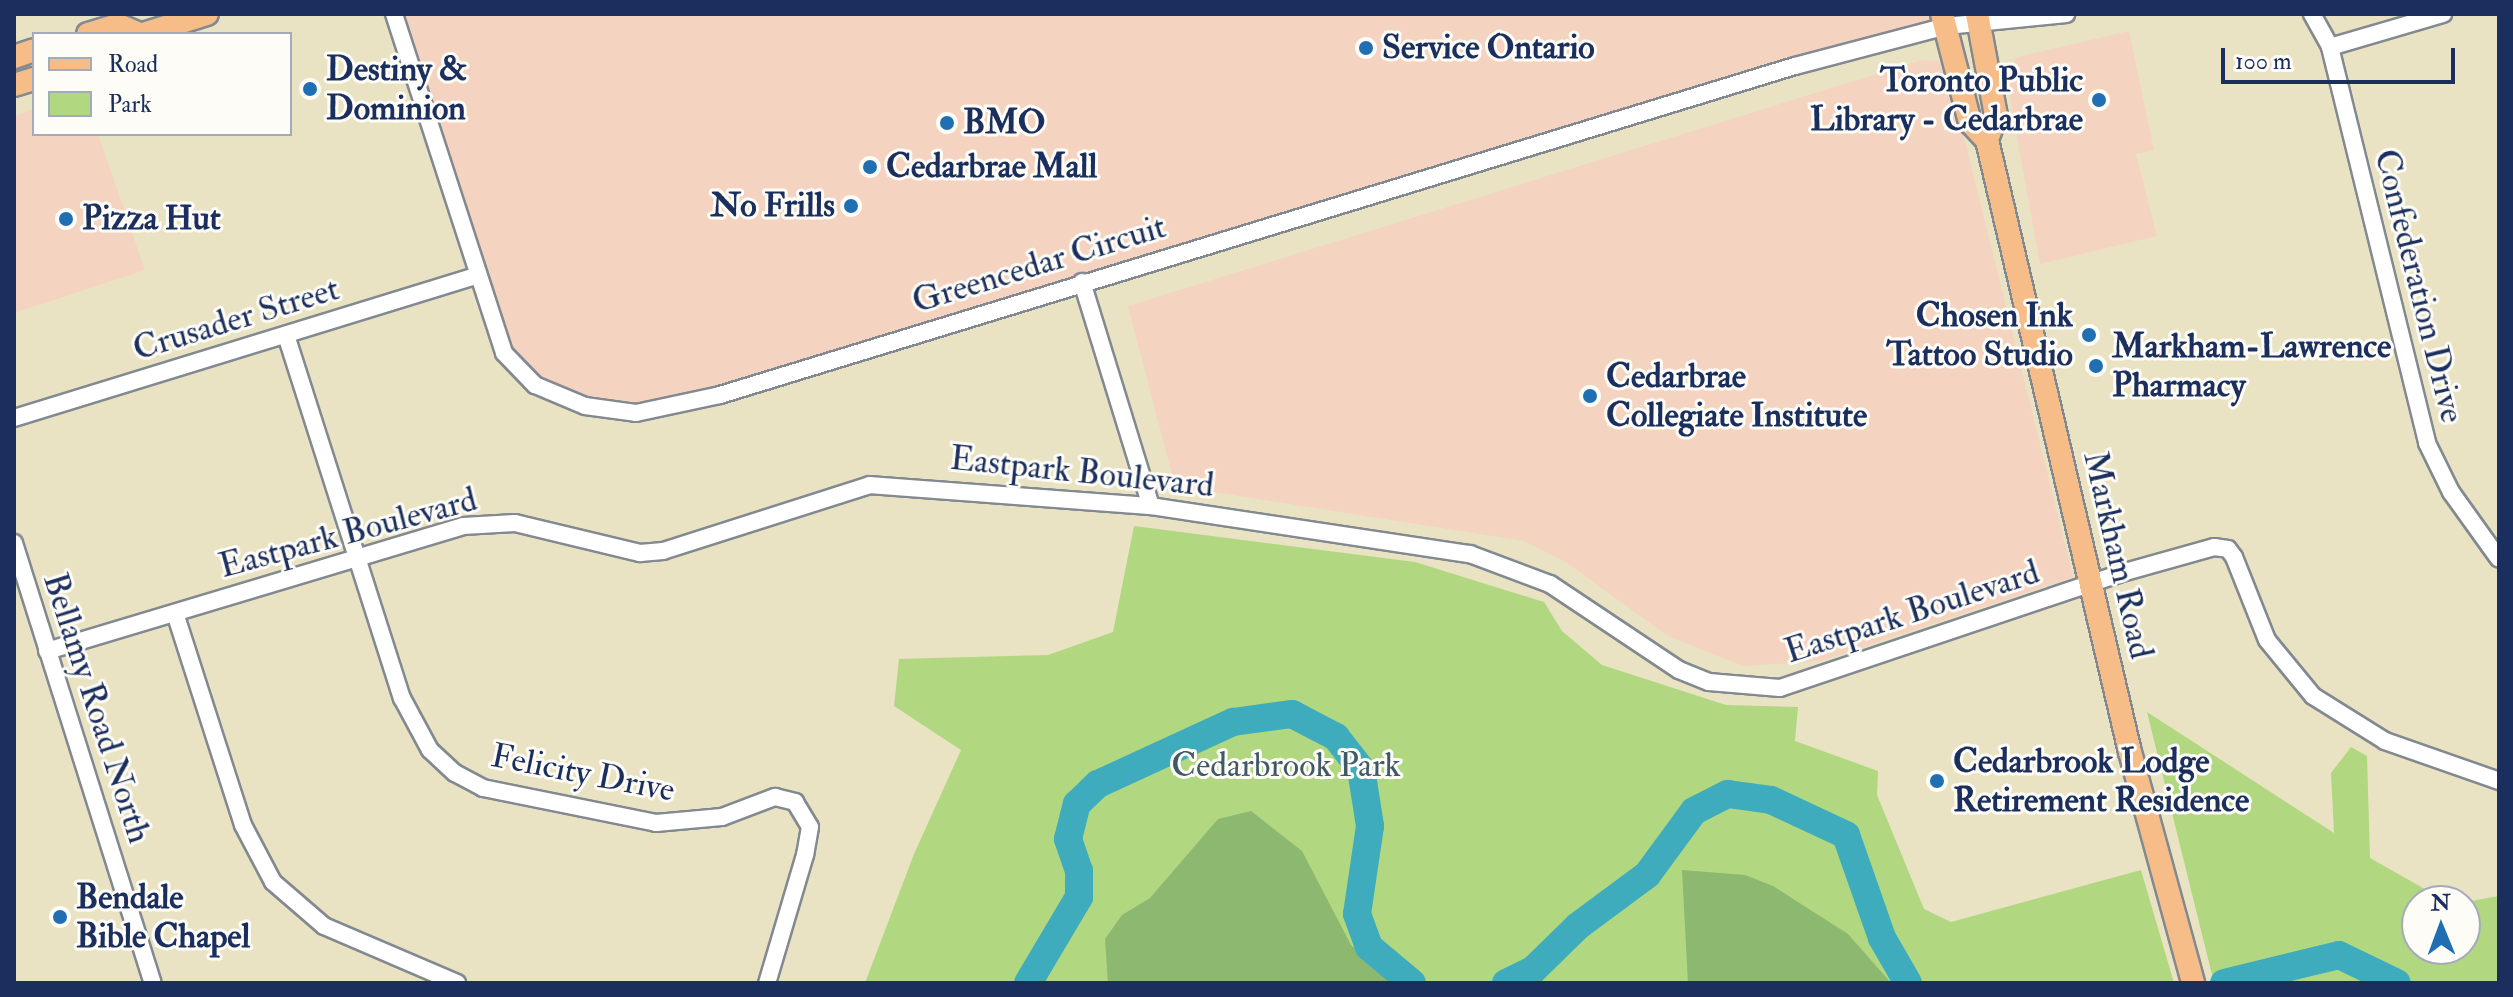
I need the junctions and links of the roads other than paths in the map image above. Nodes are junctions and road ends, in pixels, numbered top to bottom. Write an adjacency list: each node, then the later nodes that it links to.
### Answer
1 (207, 14): 10 (main road)
2 (394, 14): 13 (street, Greencedar Circuit)
3 (2066, 14): 6 (street, Greencedar Circuit)
4 (2312, 14): 11 (street, Confederation Drive)
5 (2443, 14): 11 (street)
6 (1978, 19): 7 (street, Greencedar Circuit); 12 (main road, Markham Road)
7 (1944, 20): 12 (main road, Markham Road); 14 (street, Greencedar Circuit)
8 (95, 32): 9 (main road)
9 (136, 32)
10 (148, 32)
11 (2330, 47): 20 (street, Confederation Drive)
12 (1987, 140): 21 (main road, Markham Road)
13 (476, 276): 14 (street, Greencedar Circuit); 15 (street, Crusader Street)
14 (1082, 282): 17 (street)
15 (286, 335): 16 (street, Crusader Street); 19 (street, Felicity Drive)
16 (14, 418)
17 (1151, 506): 19 (street, Eastpark Boulevard); 21 (street, Eastpark Boulevard)
18 (14, 543): 23 (street, Bellamy Road North)
19 (358, 556): 22 (street, Eastpark Boulevard); 27 (street, Felicity Drive)
20 (2499, 559)
21 (2090, 584): 24 (street, Eastpark Boulevard); 28 (main road, Markham Road)
22 (175, 613): 23 (street, Eastpark Boulevard); 26 (street)
23 (47, 651): 25 (street, Bellamy Road North)
24 (2499, 781)
25 (153, 983)
26 (457, 983)
27 (767, 983)
28 (2193, 983)

